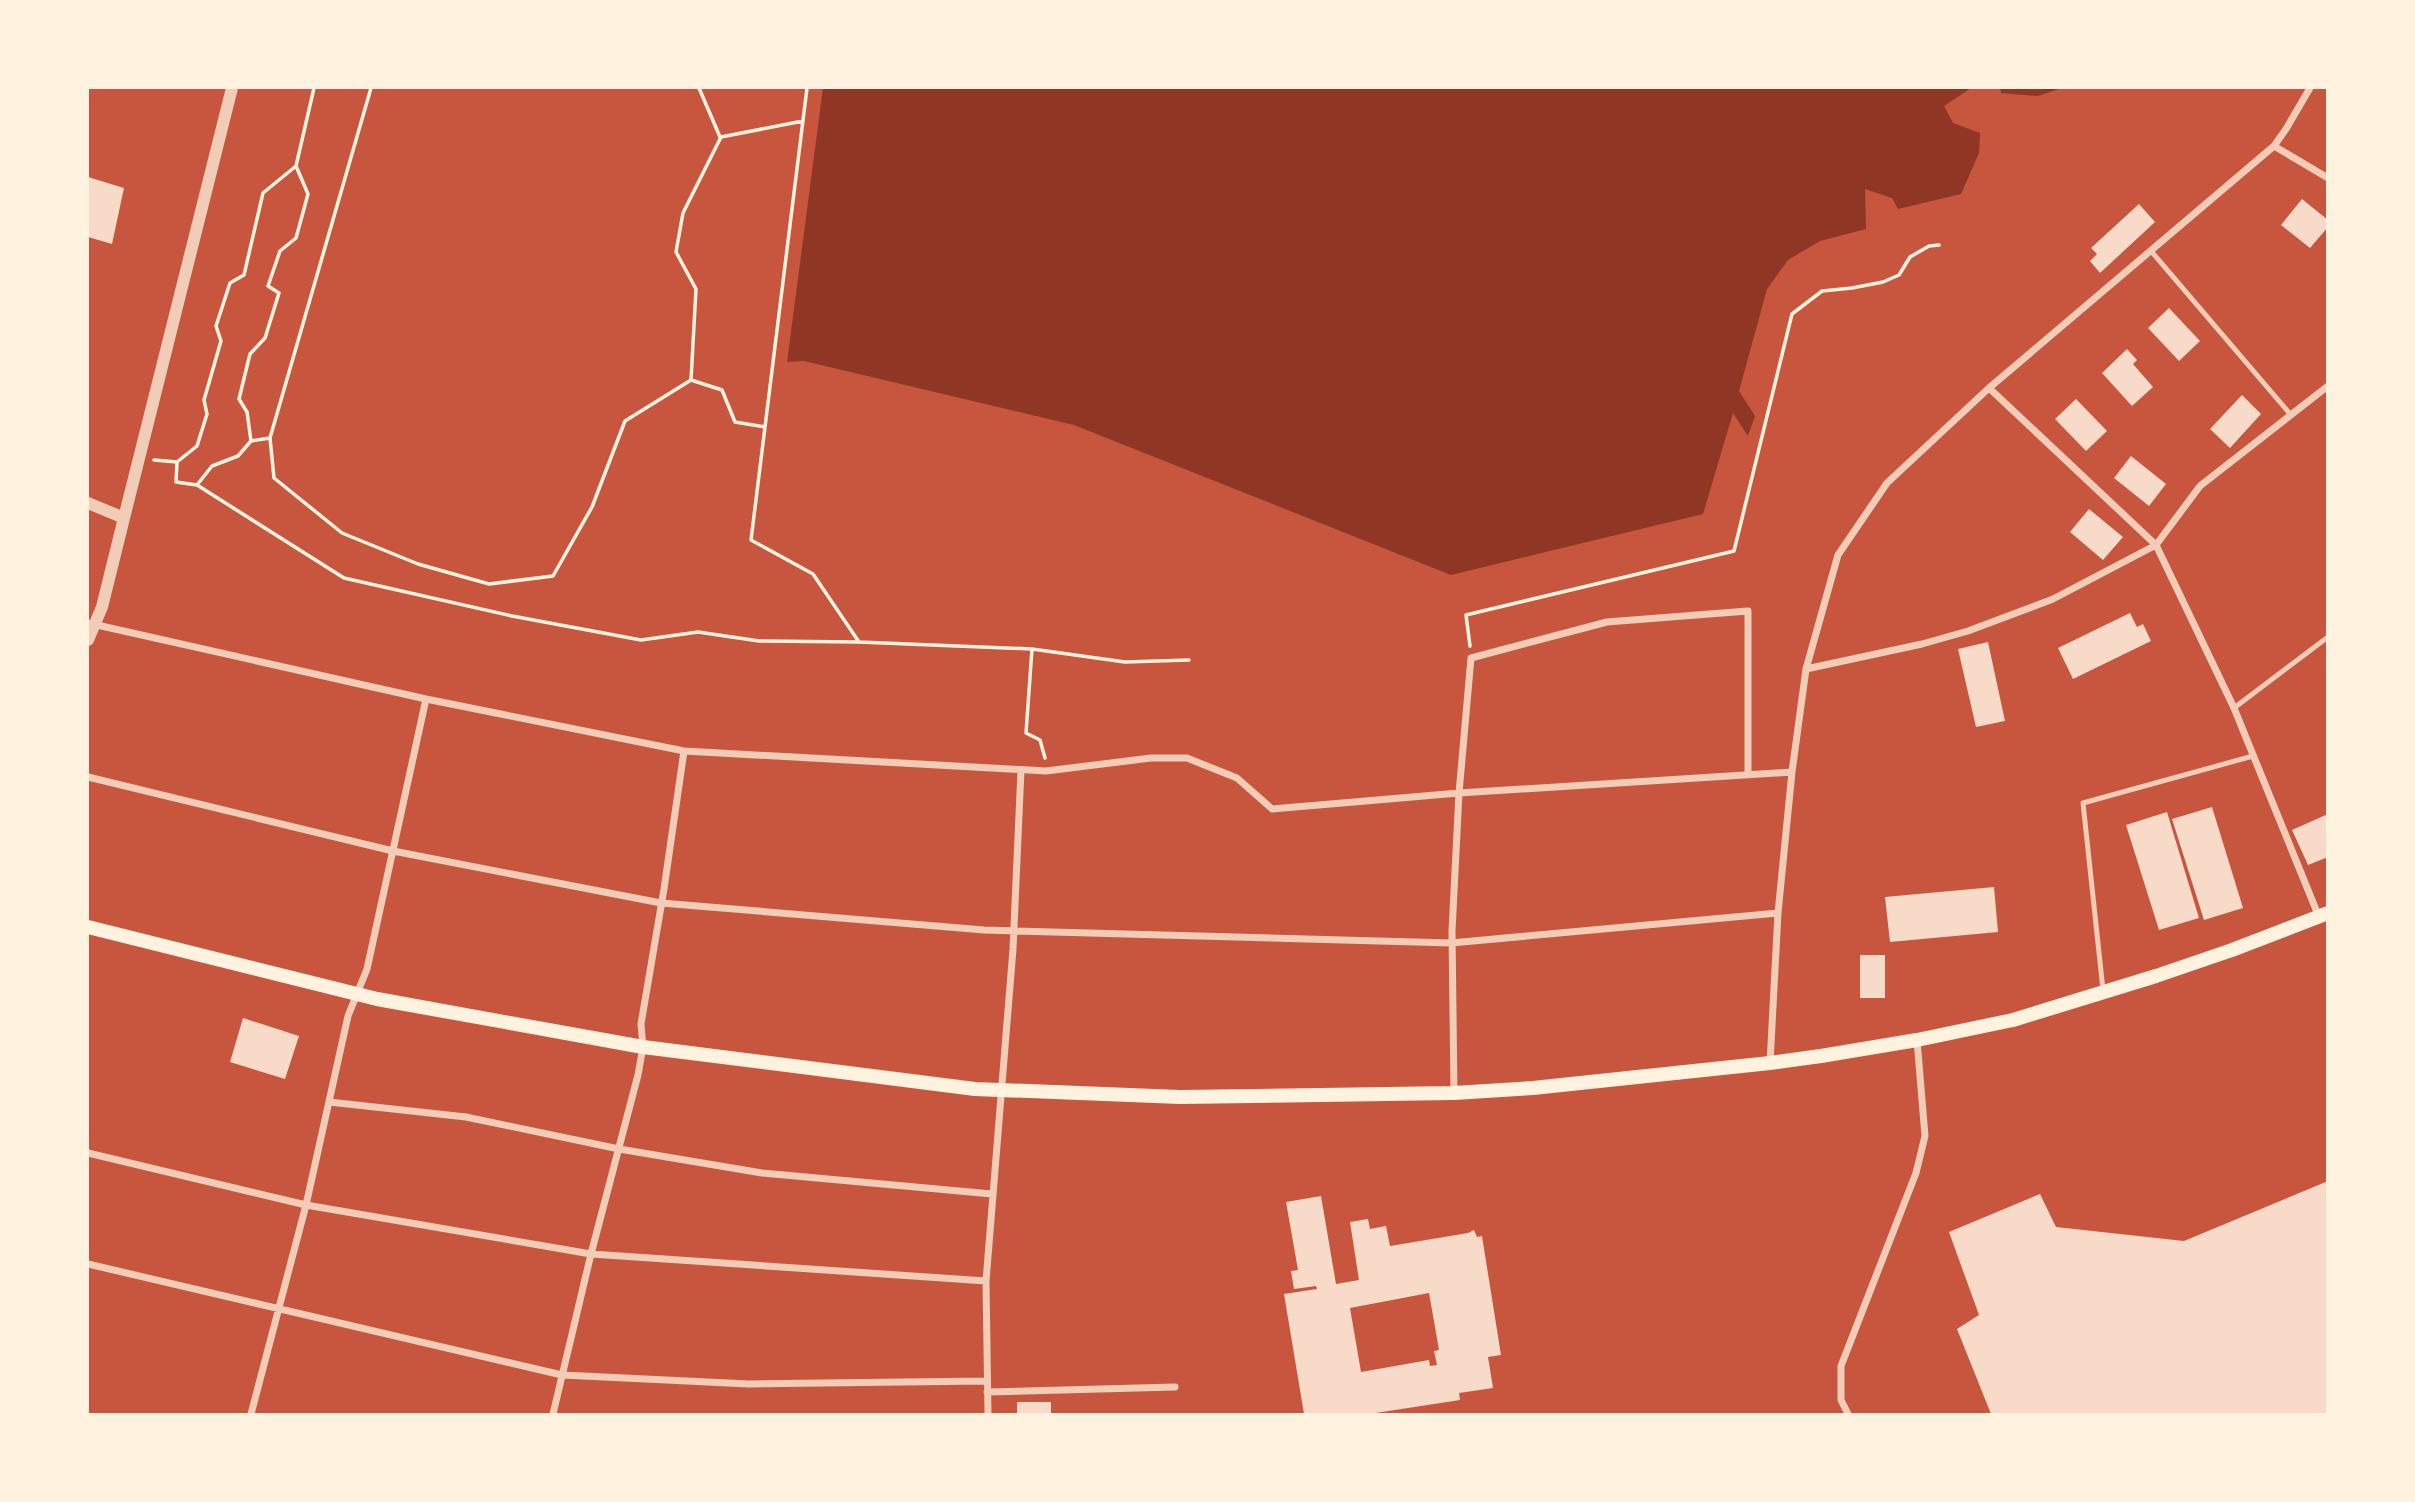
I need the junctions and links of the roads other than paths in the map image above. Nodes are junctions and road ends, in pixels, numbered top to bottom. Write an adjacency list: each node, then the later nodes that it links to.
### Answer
1 (232, 88): 10 (street)
2 (2310, 88): 3 (street)
3 (2274, 146): 4 (street); 5 (street)
4 (2328, 177)
5 (2151, 251): 7 (street); 8 (lane)
6 (2328, 386): 8 (street)
7 (1989, 388): 11 (street); 15 (street)
8 (2291, 415): 11 (street)
9 (88, 503): 10 (street)
10 (124, 518): 12 (street)
11 (2156, 545): 15 (street); 17 (street)
12 (91, 624): 14 (street); 16 (street)
13 (2328, 637): 17 (lane)
14 (88, 640)
15 (1806, 669): 21 (street)
16 (426, 699): 18 (street); 25 (street)
17 (2234, 708): 19 (street)
18 (684, 751): 20 (street); 26 (street)
19 (2253, 756): 28 (street); 33 (lane)
20 (1021, 770): 24 (street); 30 (street)
21 (1792, 772): 22 (street); 27 (street)
22 (1748, 774): 24 (street); 24 (street)
23 (88, 777): 25 (street)
24 (1459, 793): 31 (street)
25 (393, 851): 26 (street); 32 (street)
26 (661, 903): 30 (street); 35 (street)
27 (1778, 913): 31 (street); 36 (street)
28 (2323, 915): 33 (main road)
29 (88, 926): 32 (main road)
30 (1014, 933): 31 (street); 37 (street)
31 (1451, 943): 38 (street)
32 (356, 994): 35 (main road); 39 (street)
33 (2103, 994): 34 (main road)
34 (1917, 1040): 36 (main road); 55 (street)
35 (643, 1047): 37 (main road); 40 (street)
36 (1770, 1063): 38 (main road)
37 (1001, 1091): 38 (main road); 42 (street)
38 (1454, 1093)
39 (329, 1102): 40 (street); 43 (street)
40 (619, 1149): 42 (street); 44 (street)
41 (88, 1153): 43 (street)
42 (992, 1194): 46 (street)
43 (306, 1205): 44 (street); 47 (street)
44 (591, 1254): 46 (street); 48 (street)
45 (88, 1264): 47 (street)
46 (986, 1281): 49 (street)
47 (278, 1307): 48 (street); 52 (street)
48 (562, 1375): 49 (street); 53 (street)
49 (986, 1381): 51 (street)
50 (1175, 1387): 51 (street)
51 (987, 1392): 54 (street)
52 (251, 1415)
53 (553, 1415)
54 (988, 1415)
55 (1848, 1415)

